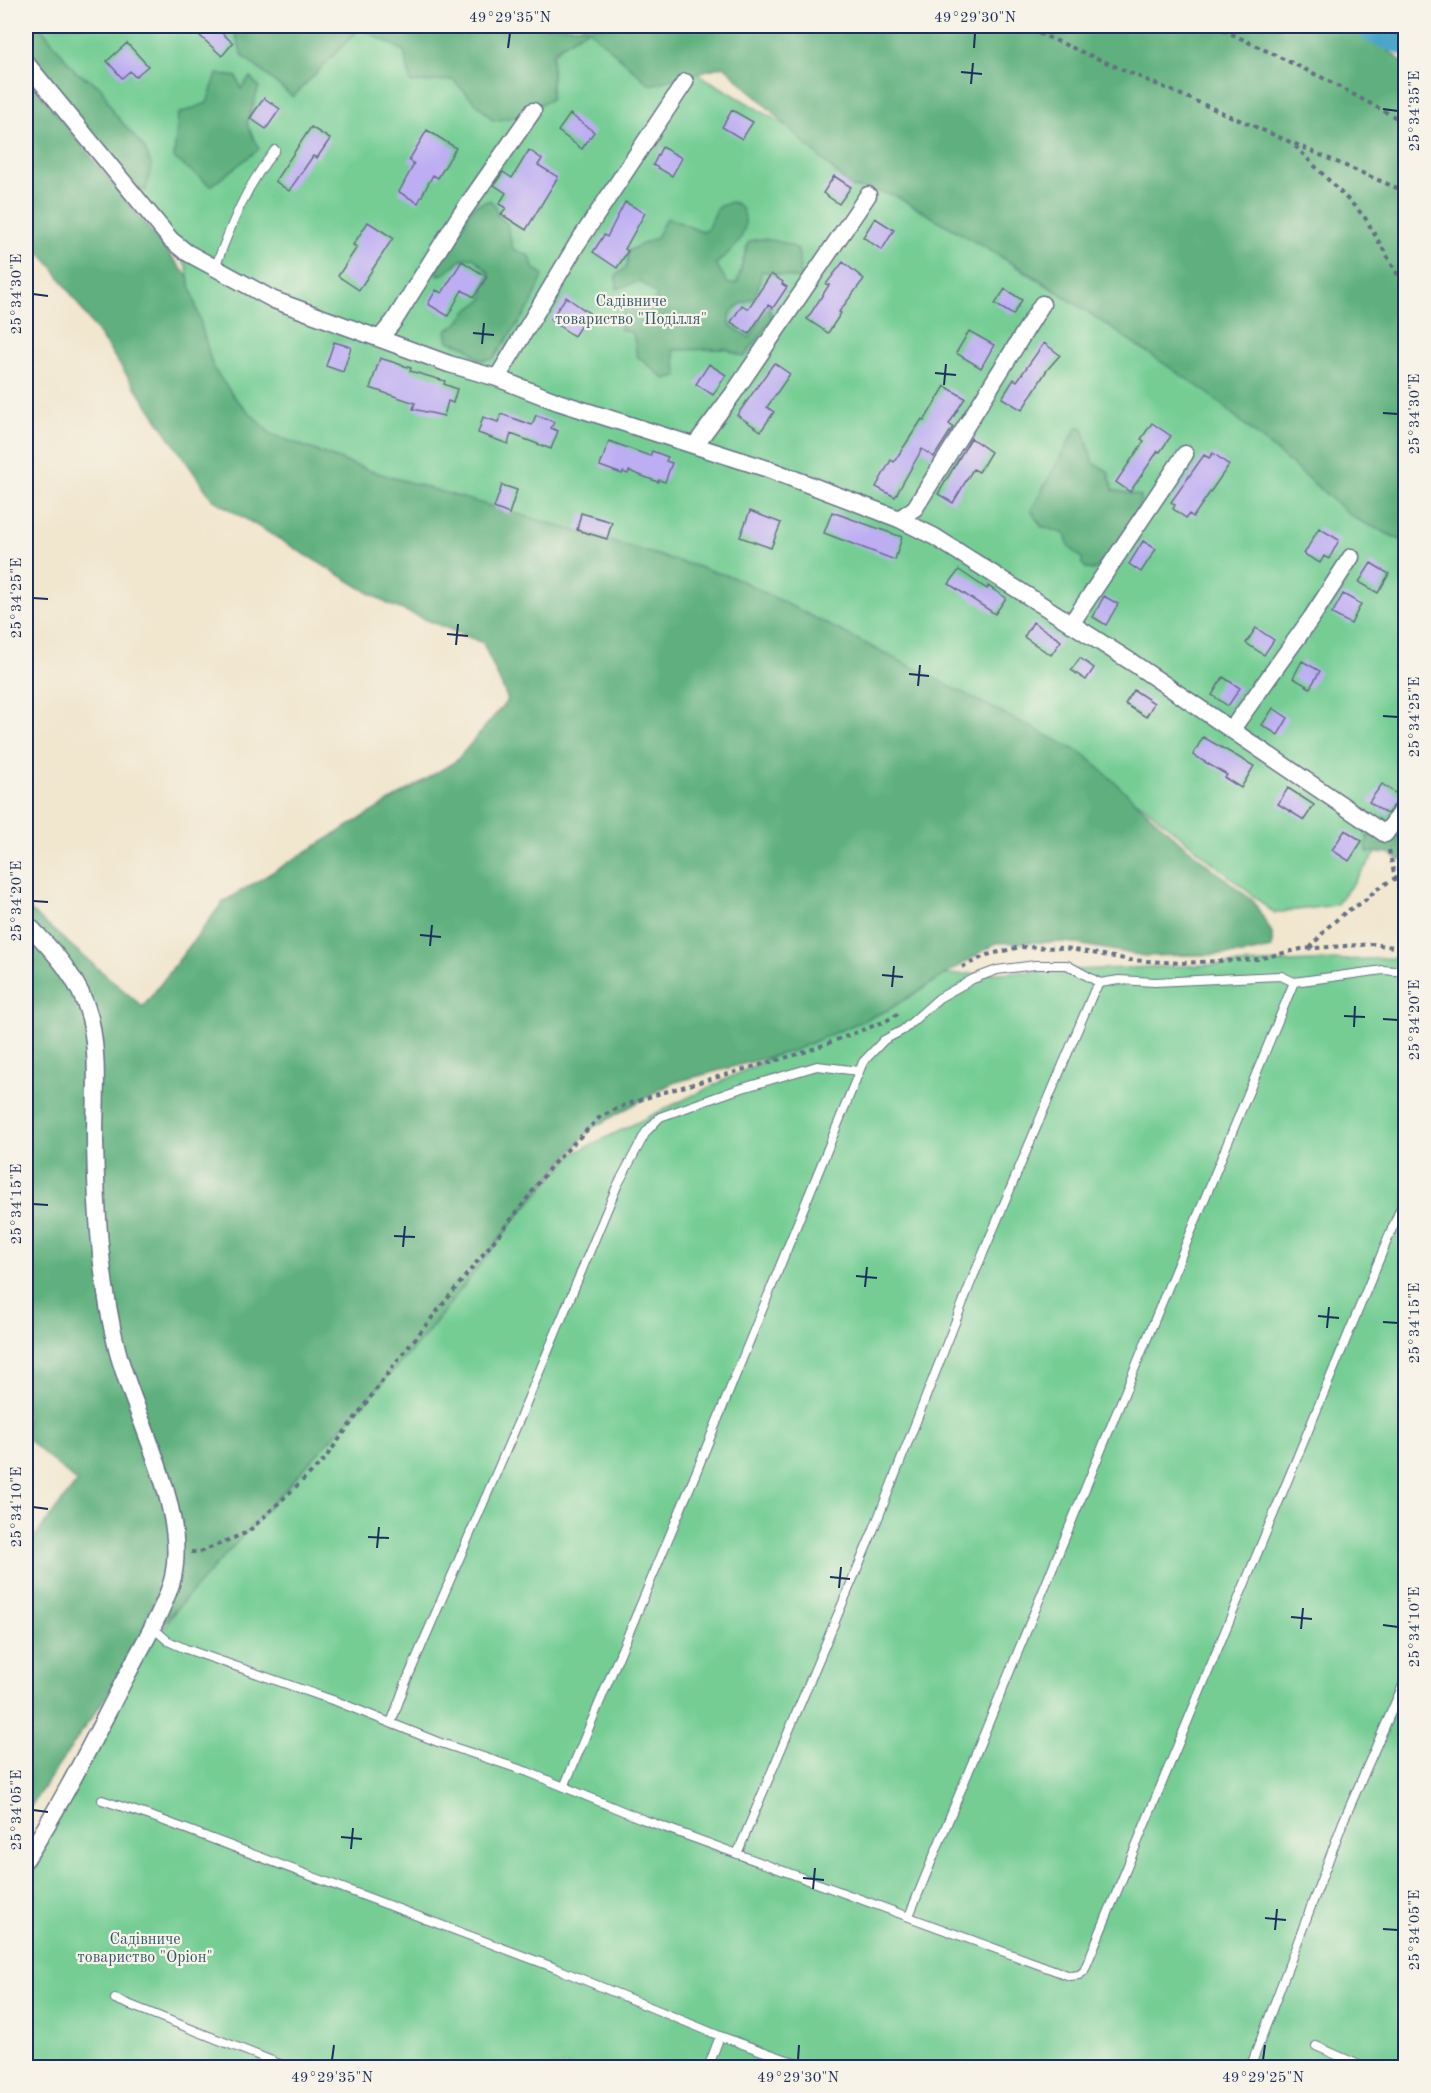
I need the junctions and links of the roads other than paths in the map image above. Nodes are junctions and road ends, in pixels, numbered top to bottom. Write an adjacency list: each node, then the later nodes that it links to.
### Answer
1 (26, 63): 6 (street)
2 (685, 82): 9 (street)
3 (533, 111): 8 (street)
4 (275, 150): 6 (lane)
5 (868, 195): 10 (street)
6 (215, 268): 8 (street)
7 (1042, 304): 12 (street)
8 (380, 338): 9 (street)
9 (497, 378): 10 (street)
10 (695, 445): 12 (street)
11 (1185, 454): 14 (street)
12 (899, 519): 14 (street)
13 (1351, 557): 15 (street)
14 (1071, 624): 15 (street)
15 (1232, 729): 16 (street)
16 (1406, 806)
17 (26, 923): 23 (street)
18 (1406, 972): 19 (lane)
19 (1294, 982): 20 (lane); 30 (lane)
20 (1100, 983): 21 (lane); 28 (lane)
21 (859, 1071): 25 (lane); 26 (lane)
22 (1406, 1195): 30 (lane)
23 (152, 1627): 25 (lane); 29 (street)
24 (1406, 1678): 37 (lane)
25 (391, 1723): 26 (lane)
26 (564, 1787): 28 (lane)
27 (102, 1800): 32 (lane)
28 (737, 1854): 30 (lane)
29 (26, 1859)
30 (909, 1916)
31 (115, 1998): 34 (lane)
32 (720, 2036): 35 (lane); 36 (lane)
33 (1316, 2046): 38 (lane)
34 (290, 2067)
35 (708, 2067)
36 (810, 2067)
37 (1250, 2067)
38 (1366, 2067)

